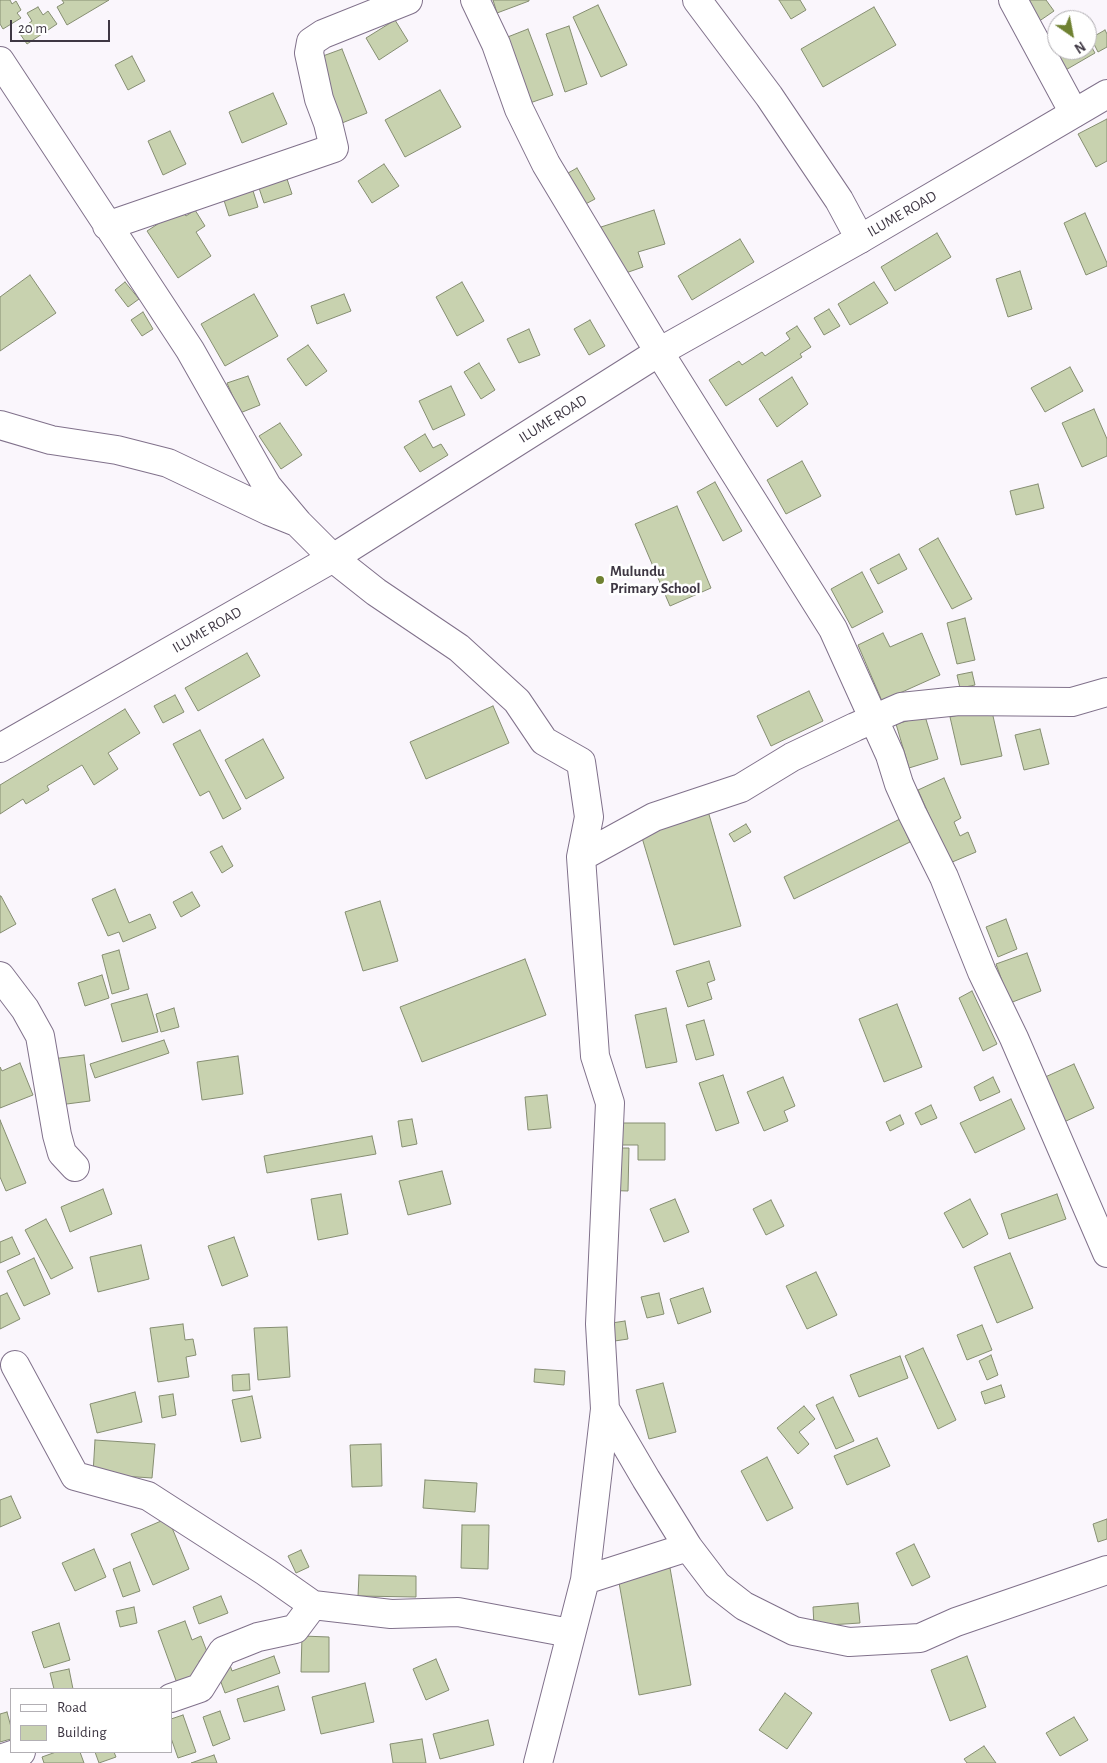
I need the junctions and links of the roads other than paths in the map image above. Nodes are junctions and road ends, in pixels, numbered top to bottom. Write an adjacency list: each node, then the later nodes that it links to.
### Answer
1 (408, 0): 8 (street)
2 (475, 0): 10 (street)
3 (697, 0): 9 (street)
4 (1013, 0): 7 (street)
5 (0, 61): 8 (street)
6 (1107, 94): 7 (street, ILUME ROAD)
7 (1074, 113): 9 (street, ILUME ROAD)
8 (107, 226): 12 (street)
9 (860, 239): 10 (street, ILUME ROAD)
10 (659, 352): 13 (street, ILUME ROAD); 15 (street)
11 (0, 425): 12 (street)
12 (298, 523): 13 (street)
13 (333, 558): 16 (street, ILUME ROAD); 17 (street)
14 (1107, 692): 15 (street)
15 (874, 718): 17 (street); 20 (street)
16 (0, 748)
17 (581, 857): 22 (street)
18 (0, 976): 19 (street)
19 (75, 1167)
20 (1107, 1253)
21 (15, 1365): 26 (street)
22 (605, 1409): 23 (street); 25 (street)
23 (688, 1548): 24 (street); 25 (street)
24 (1107, 1570)
25 (585, 1580): 27 (street)
26 (313, 1605): 27 (street); 28 (street)
27 (570, 1633): 31 (street)
28 (172, 1698)
29 (17, 1753): 30 (street)
30 (0, 1759)
31 (538, 1763)

